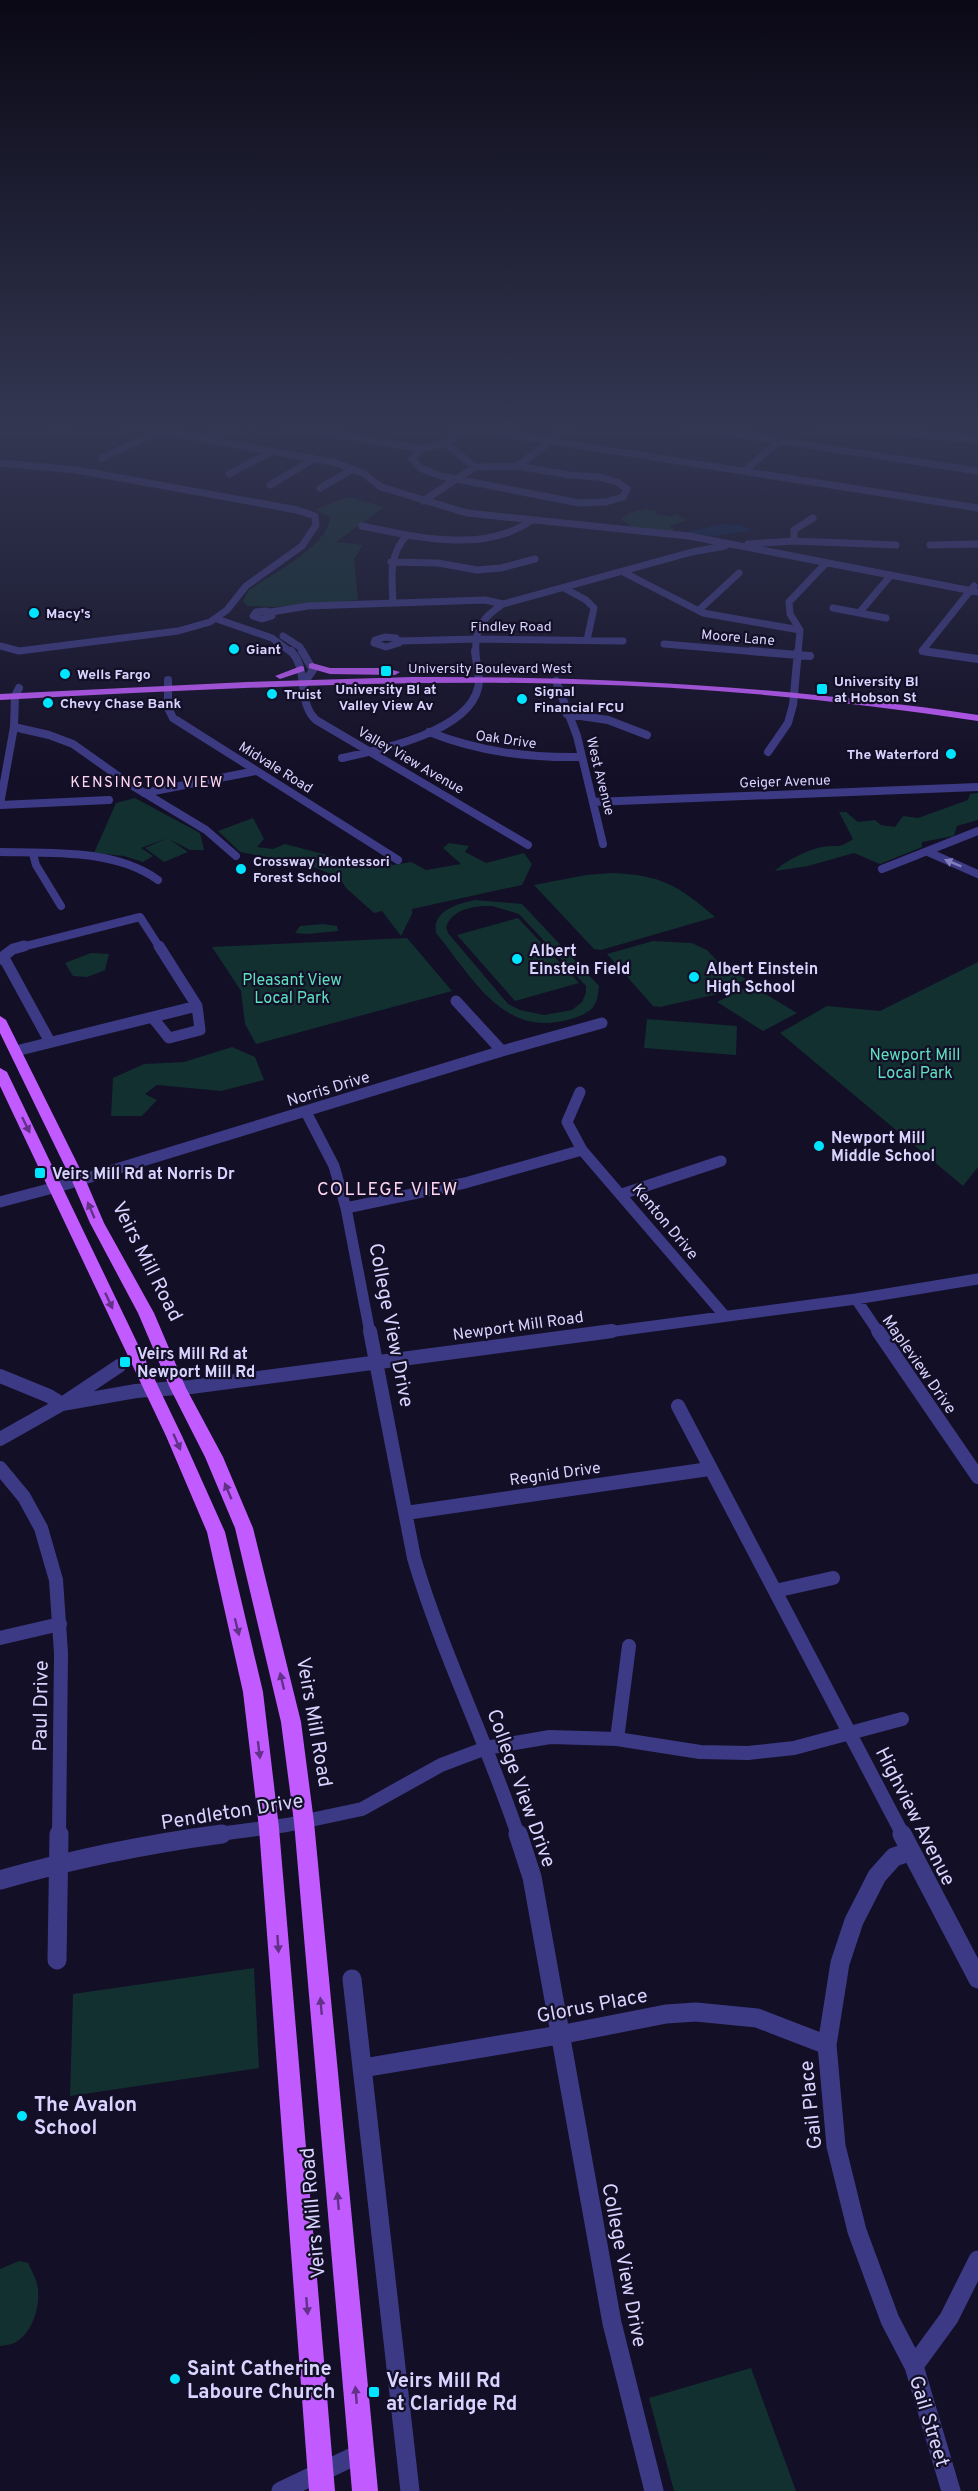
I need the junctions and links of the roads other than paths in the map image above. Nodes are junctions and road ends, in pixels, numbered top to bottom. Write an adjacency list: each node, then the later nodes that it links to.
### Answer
1 (308, 542): 24 (street)
2 (400, 542): 11 (street)
3 (717, 542): 7 (street)
4 (789, 542): 7 (street)
5 (802, 542): 8 (street)
6 (978, 544): 9 (street)
7 (733, 545): 12 (street); 13 (street)
8 (896, 545)
9 (930, 545)
10 (535, 559): 11 (street)
11 (391, 562): 18 (street)
12 (826, 563): 15 (street); 26 (street)
13 (623, 572): 16 (street); 21 (street)
14 (739, 573): 21 (street)
15 (891, 575): 17 (street); 23 (street)
16 (564, 588): 19 (street); 28 (street)
17 (974, 589): 35 (street)
18 (393, 603): 19 (street); 22 (street)
19 (503, 604): 27 (street)
20 (833, 608): 23 (street)
21 (699, 610): 26 (street)
22 (271, 612)
23 (859, 613): 25 (street)
24 (219, 617): 32 (street); 36 (street)
25 (886, 618)
26 (800, 630): 33 (street)
27 (477, 639): 28 (street, Findley Road); 29 (street, Findley Road); 37 (street)
28 (587, 640): 30 (street, Findley Road)
29 (399, 641)
30 (623, 641)
31 (664, 644): 33 (street, Moore Lane)
32 (0, 646)
33 (798, 655): 34 (street, Moore Lane); 42 (street)
34 (810, 656)
35 (978, 659)
36 (306, 674): 37 (main road, University Boulevard West); 37 (main road, University Boulevard West); 39 (main road, University Boulevard West); 39 (main road, University Boulevard West); 50 (street, Valley View Avenue)
37 (478, 678): 38 (main road, University Boulevard West); 42 (main road, University Boulevard West); 48 (street)
38 (556, 681): 42 (main road, University Boulevard West); 45 (street, West Avenue)
39 (169, 683): 41 (main road, University Boulevard West); 54 (street, Midvale Road)
40 (0, 689): 41 (main road, University Boulevard West)
41 (17, 692): 43 (main road, University Boulevard West); 47 (street)
42 (794, 692): 44 (main road, University Boulevard West); 46 (main road, University Boulevard West); 51 (street)
43 (0, 697)
44 (978, 710)
45 (567, 714): 49 (street); 52 (street, West Avenue)
46 (978, 718)
47 (14, 727): 56 (street); 59 (street)
48 (429, 732): 50 (street); 52 (street, Oak Drive)
49 (647, 735)
50 (371, 752): 53 (street); 62 (street, Valley View Avenue)
51 (768, 752)
52 (582, 757): 58 (street, West Avenue)
53 (342, 758)
54 (256, 771): 56 (street); 67 (street, Midvale Road)
55 (978, 787): 58 (street, Geiger Avenue)
56 (144, 793): 66 (street)
57 (109, 800): 59 (street)
58 (593, 802): 61 (street, West Avenue)
59 (0, 805)
60 (978, 831): 64 (street)
61 (603, 844)
62 (528, 845)
63 (0, 852): 65 (street)
64 (928, 852): 68 (street); 69 (street, one-way to 64)
65 (33, 854): 70 (street); 71 (street)
66 (236, 856)
67 (398, 860)
68 (882, 869)
69 (978, 874)
70 (158, 880)
71 (61, 906)
72 (2, 959): 74 (street); 78 (street)
73 (456, 1001): 80 (street)
74 (197, 1006): 75 (street); 75 (street)
75 (153, 1018): 78 (street)
76 (0, 1020): 79 (main road, Veirs Mill Road)
77 (602, 1023): 80 (street, Norris Drive)
78 (50, 1042): 79 (street)
79 (15, 1051): 86 (main road, Veirs Mill Road)
80 (502, 1051): 83 (street, Norris Drive)
81 (0, 1072): 86 (main road, Veirs Mill Road, one-way to 86)
82 (580, 1092): 84 (street, Kenton Drive)
83 (306, 1112): 86 (street, Norris Drive); 89 (street, College View Drive)
84 (582, 1150): 87 (street, Kenton Drive); 89 (street)
85 (721, 1161): 87 (street)
86 (66, 1184): 88 (street, Norris Drive); 96 (main road, Veirs Mill Road, one-way to 86); 97 (main road, Veirs Mill Road, one-way to 97)
87 (622, 1194): 92 (street, Kenton Drive)
88 (0, 1202)
89 (346, 1208): 93 (street, College View Drive)
90 (978, 1280): 91 (street, Newport Mill Road)
91 (856, 1299): 92 (street, Newport Mill Road); 105 (street, Mapleview Drive)
92 (724, 1315): 93 (street, Newport Mill Road)
93 (377, 1360): 96 (street, Newport Mill Road); 106 (street, College View Drive)
94 (119, 1366): 98 (street, Newport Mill Road)
95 (0, 1376): 98 (street)
96 (178, 1388): 97 (street, Newport Mill Road); 116 (main road, Veirs Mill Road, one-way to 96)
97 (151, 1390): 98 (street, Newport Mill Road); 117 (main road, Veirs Mill Road, one-way to 117)
98 (62, 1404): 100 (street, Newport Mill Road)
99 (678, 1406): 104 (street, Highview Avenue)
100 (23, 1426): 101 (street, Newport Mill Road); 102 (street, Newport Mill Road)
101 (0, 1439)
102 (0, 1447)
103 (0, 1468): 109 (street, Paul Drive)
104 (709, 1469): 106 (street, Regnid Drive); 108 (street, Highview Avenue)
105 (978, 1477)
106 (406, 1514): 115 (street, College View Drive)
107 (833, 1578): 108 (street)
108 (775, 1591): 113 (street, Highview Avenue)
109 (60, 1624): 110 (street); 119 (street, Paul Drive)
110 (0, 1638)
111 (629, 1647): 114 (street)
112 (902, 1719): 113 (street, Highview Avenue)
113 (850, 1734): 114 (street, Pendleton Drive); 118 (street, Highview Avenue)
114 (617, 1739): 115 (street, Pendleton Drive)
115 (486, 1748): 116 (street, Pendleton Drive); 124 (street, College View Drive)
116 (304, 1822): 117 (street, Pendleton Drive); 129 (main road, Veirs Mill Road, one-way to 116)
117 (269, 1828): 119 (street, Pendleton Drive); 130 (main road, Veirs Mill Road, one-way to 130)
118 (909, 1852): 122 (street, Highview Avenue); 125 (street, Gail Place)
119 (57, 1864): 120 (street, Pendleton Drive); 121 (street, Paul Drive)
120 (0, 1880)
121 (57, 1960)
122 (978, 1978)
123 (352, 1979): 126 (street)
124 (559, 2035): 125 (street, Glorus Place); 126 (street, Glorus Place); 134 (street, College View Drive)
125 (827, 2045): 128 (street, Gail Place)
126 (363, 2068): 133 (street)
127 (978, 2260): 128 (street, Gail Street)
128 (914, 2366): 135 (street, Gail Street)
129 (361, 2453): 130 (street); 132 (main road, Veirs Mill Road)
130 (321, 2481): 131 (street)
131 (281, 2491)
132 (365, 2491)
133 (410, 2491)
134 (654, 2491)
135 (951, 2491)

